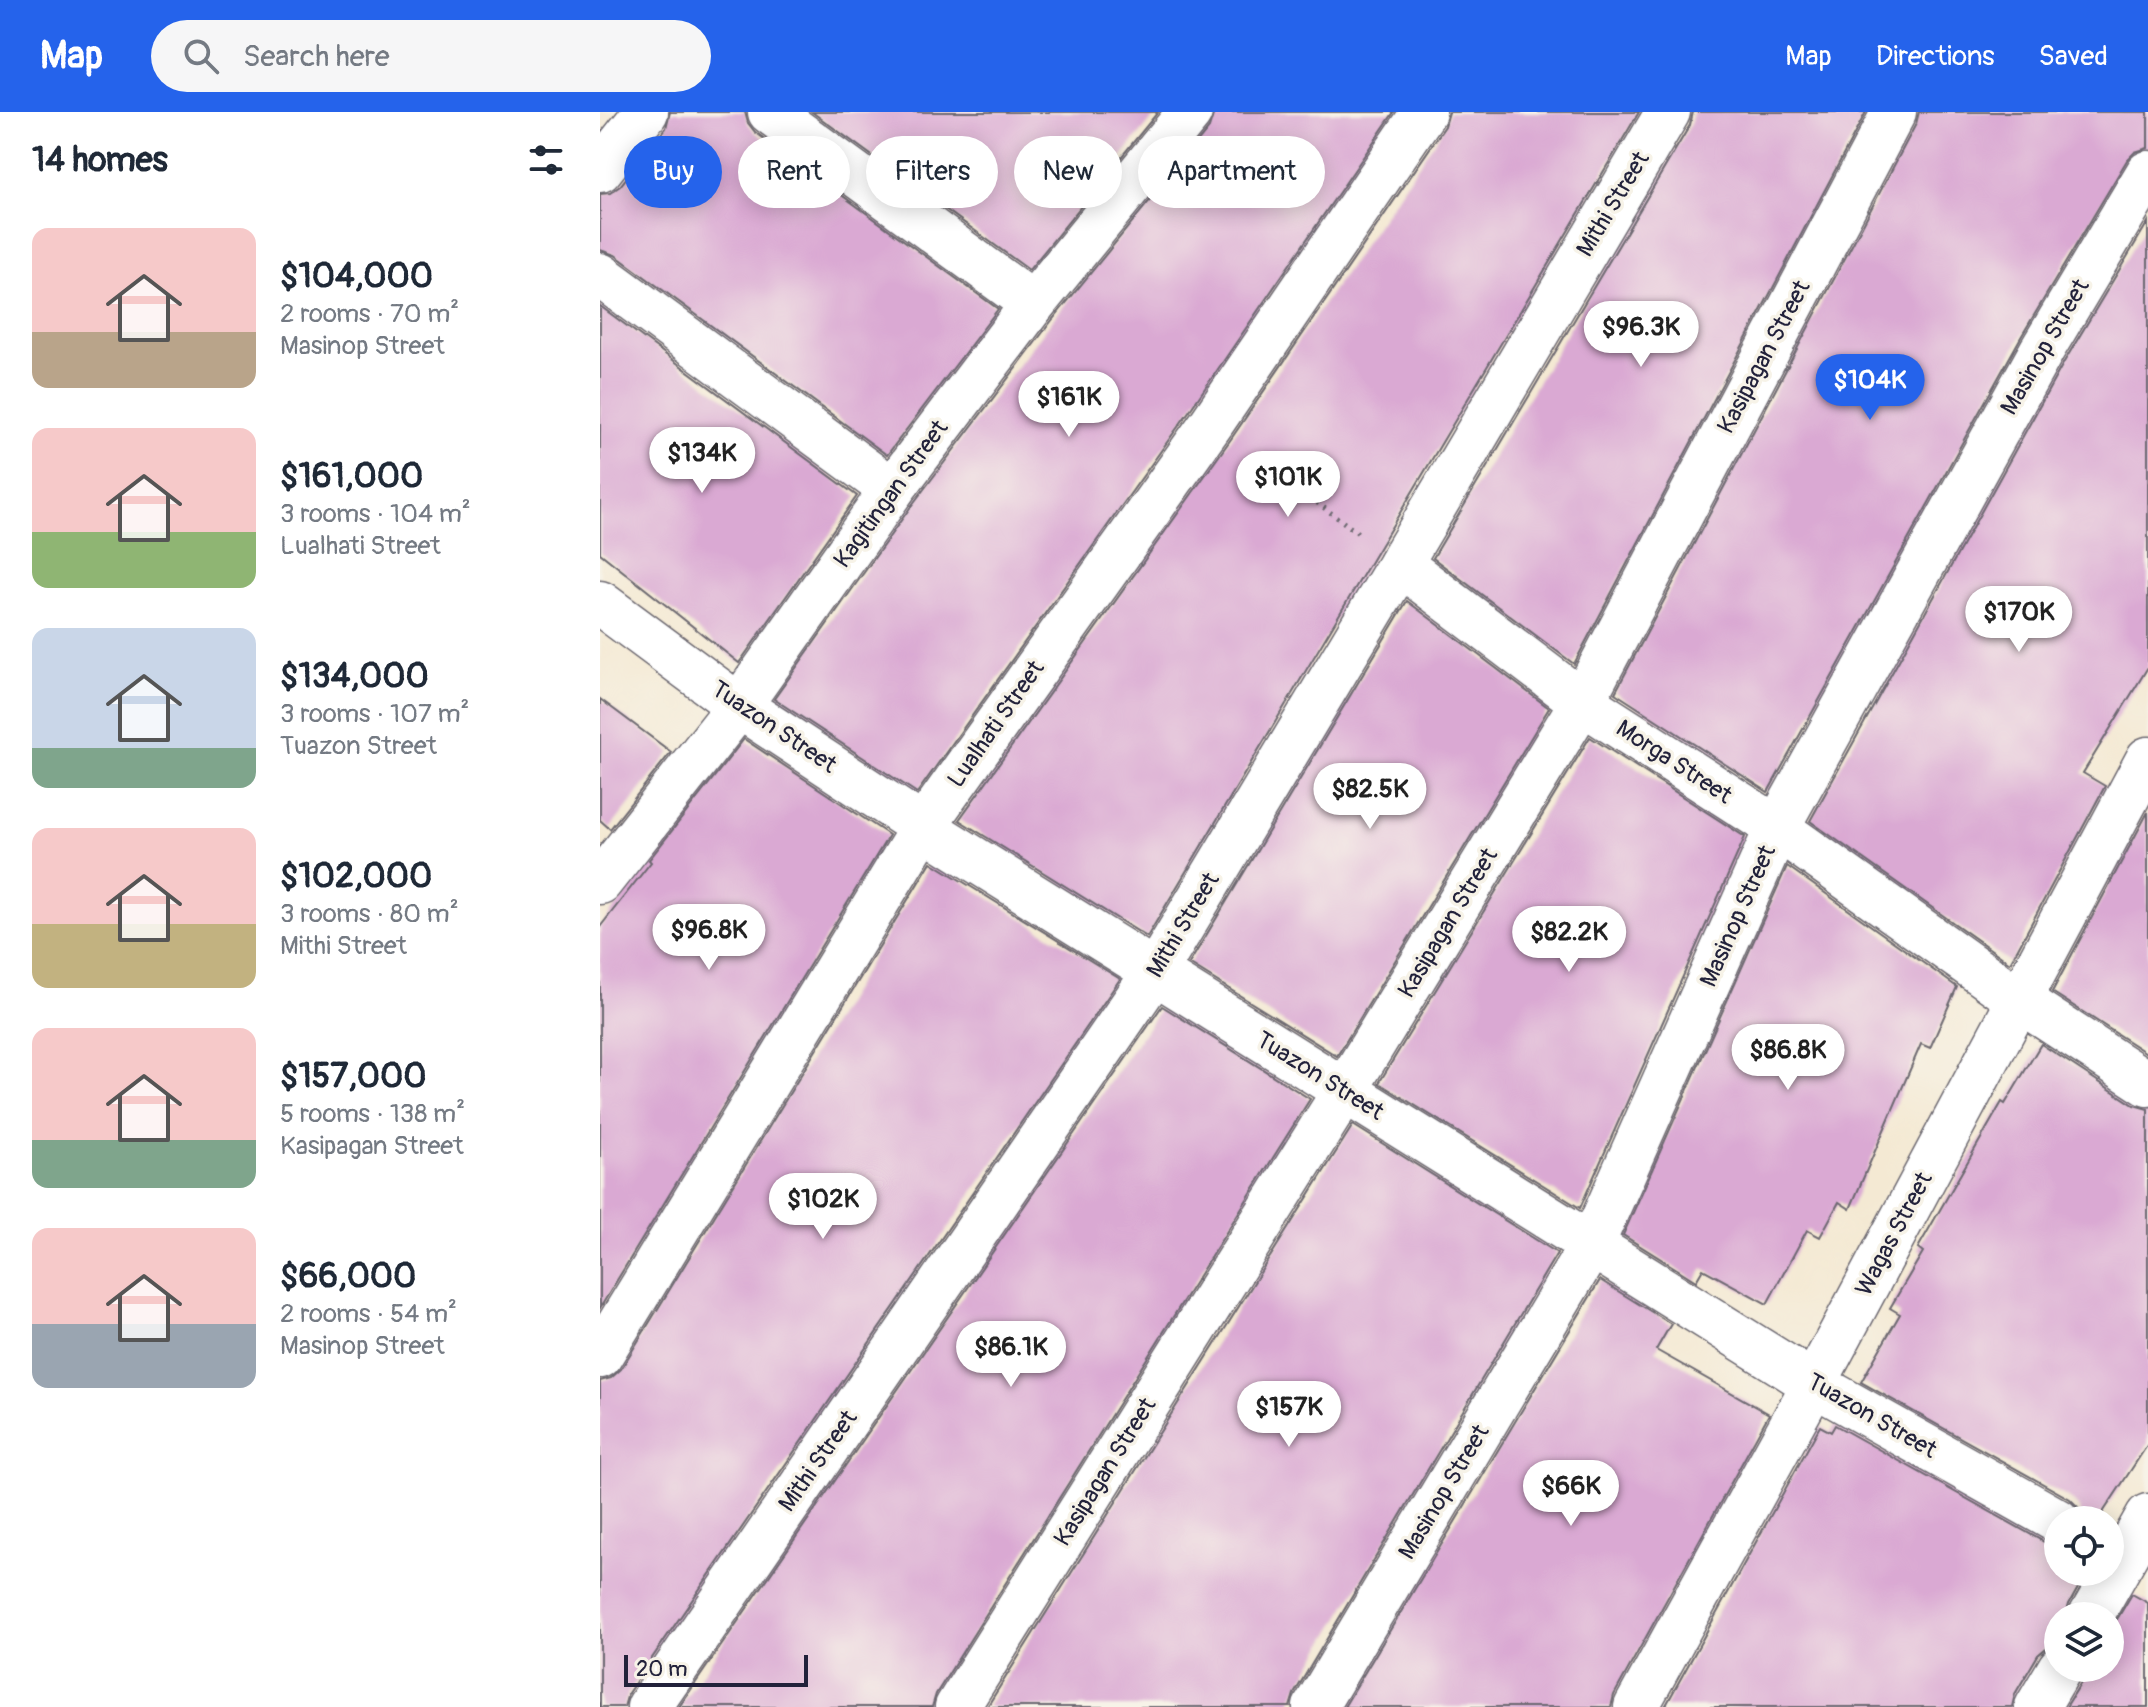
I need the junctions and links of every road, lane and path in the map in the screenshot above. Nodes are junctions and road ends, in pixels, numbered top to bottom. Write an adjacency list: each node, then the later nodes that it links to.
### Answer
1 (646, 112): 7 (street)
2 (770, 112): 10 (street)
3 (1424, 112): 11 (street, Lualhati Street)
4 (1668, 112): 13 (street, Mithi Street)
5 (1894, 112): 15 (street, Kasipagan Street)
6 (1179, 116): 10 (street, Kagitingan Street)
7 (600, 170)
8 (2148, 173): 19 (street, Masinop Street)
9 (600, 275): 12 (street)
10 (1033, 304): 12 (street, Kagitingan Street)
11 (1211, 424): 13 (path); 18 (street, Lualhati Street)
12 (892, 490): 16 (street, Kagitingan Street)
13 (1400, 564): 15 (street, Morga Street); 21 (street, Mithi Street)
14 (600, 603): 16 (street, Tuazon Street)
15 (1582, 702): 19 (street, Morga Street); 24 (street, Kasipagan Street)
16 (739, 706): 18 (street, Tuazon Street); 20 (street, Kagitingan Street)
17 (2148, 759): 22 (street, Wagas Street)
18 (923, 827): 21 (street, Tuazon Street); 26 (street, Lualhati Street)
19 (1777, 828): 22 (street, Morga Street); 25 (street, Masinop Street)
20 (604, 868)
21 (1155, 972): 24 (street, Tuazon Street); 34 (street, Mithi Street)
22 (2019, 1000): 23 (street, Morga Street); 27 (street, Wagas Street)
23 (2148, 1084)
24 (1344, 1092): 25 (street, Tuazon Street); 35 (street, Kasipagan Street)
25 (1592, 1244): 27 (street, Tuazon Street); 36 (street, Masinop Street)
26 (600, 1356)
27 (1814, 1384): 28 (street, Tuazon Street); 33 (street, Wagas Street)
28 (2044, 1513)
29 (2148, 1516): 30 (street)
30 (2128, 1561): 31 (street)
31 (2100, 1602)
32 (2052, 1682): 37 (street)
33 (1640, 1705)
34 (649, 1707)
35 (957, 1707)
36 (1315, 1707)
37 (2037, 1707)

